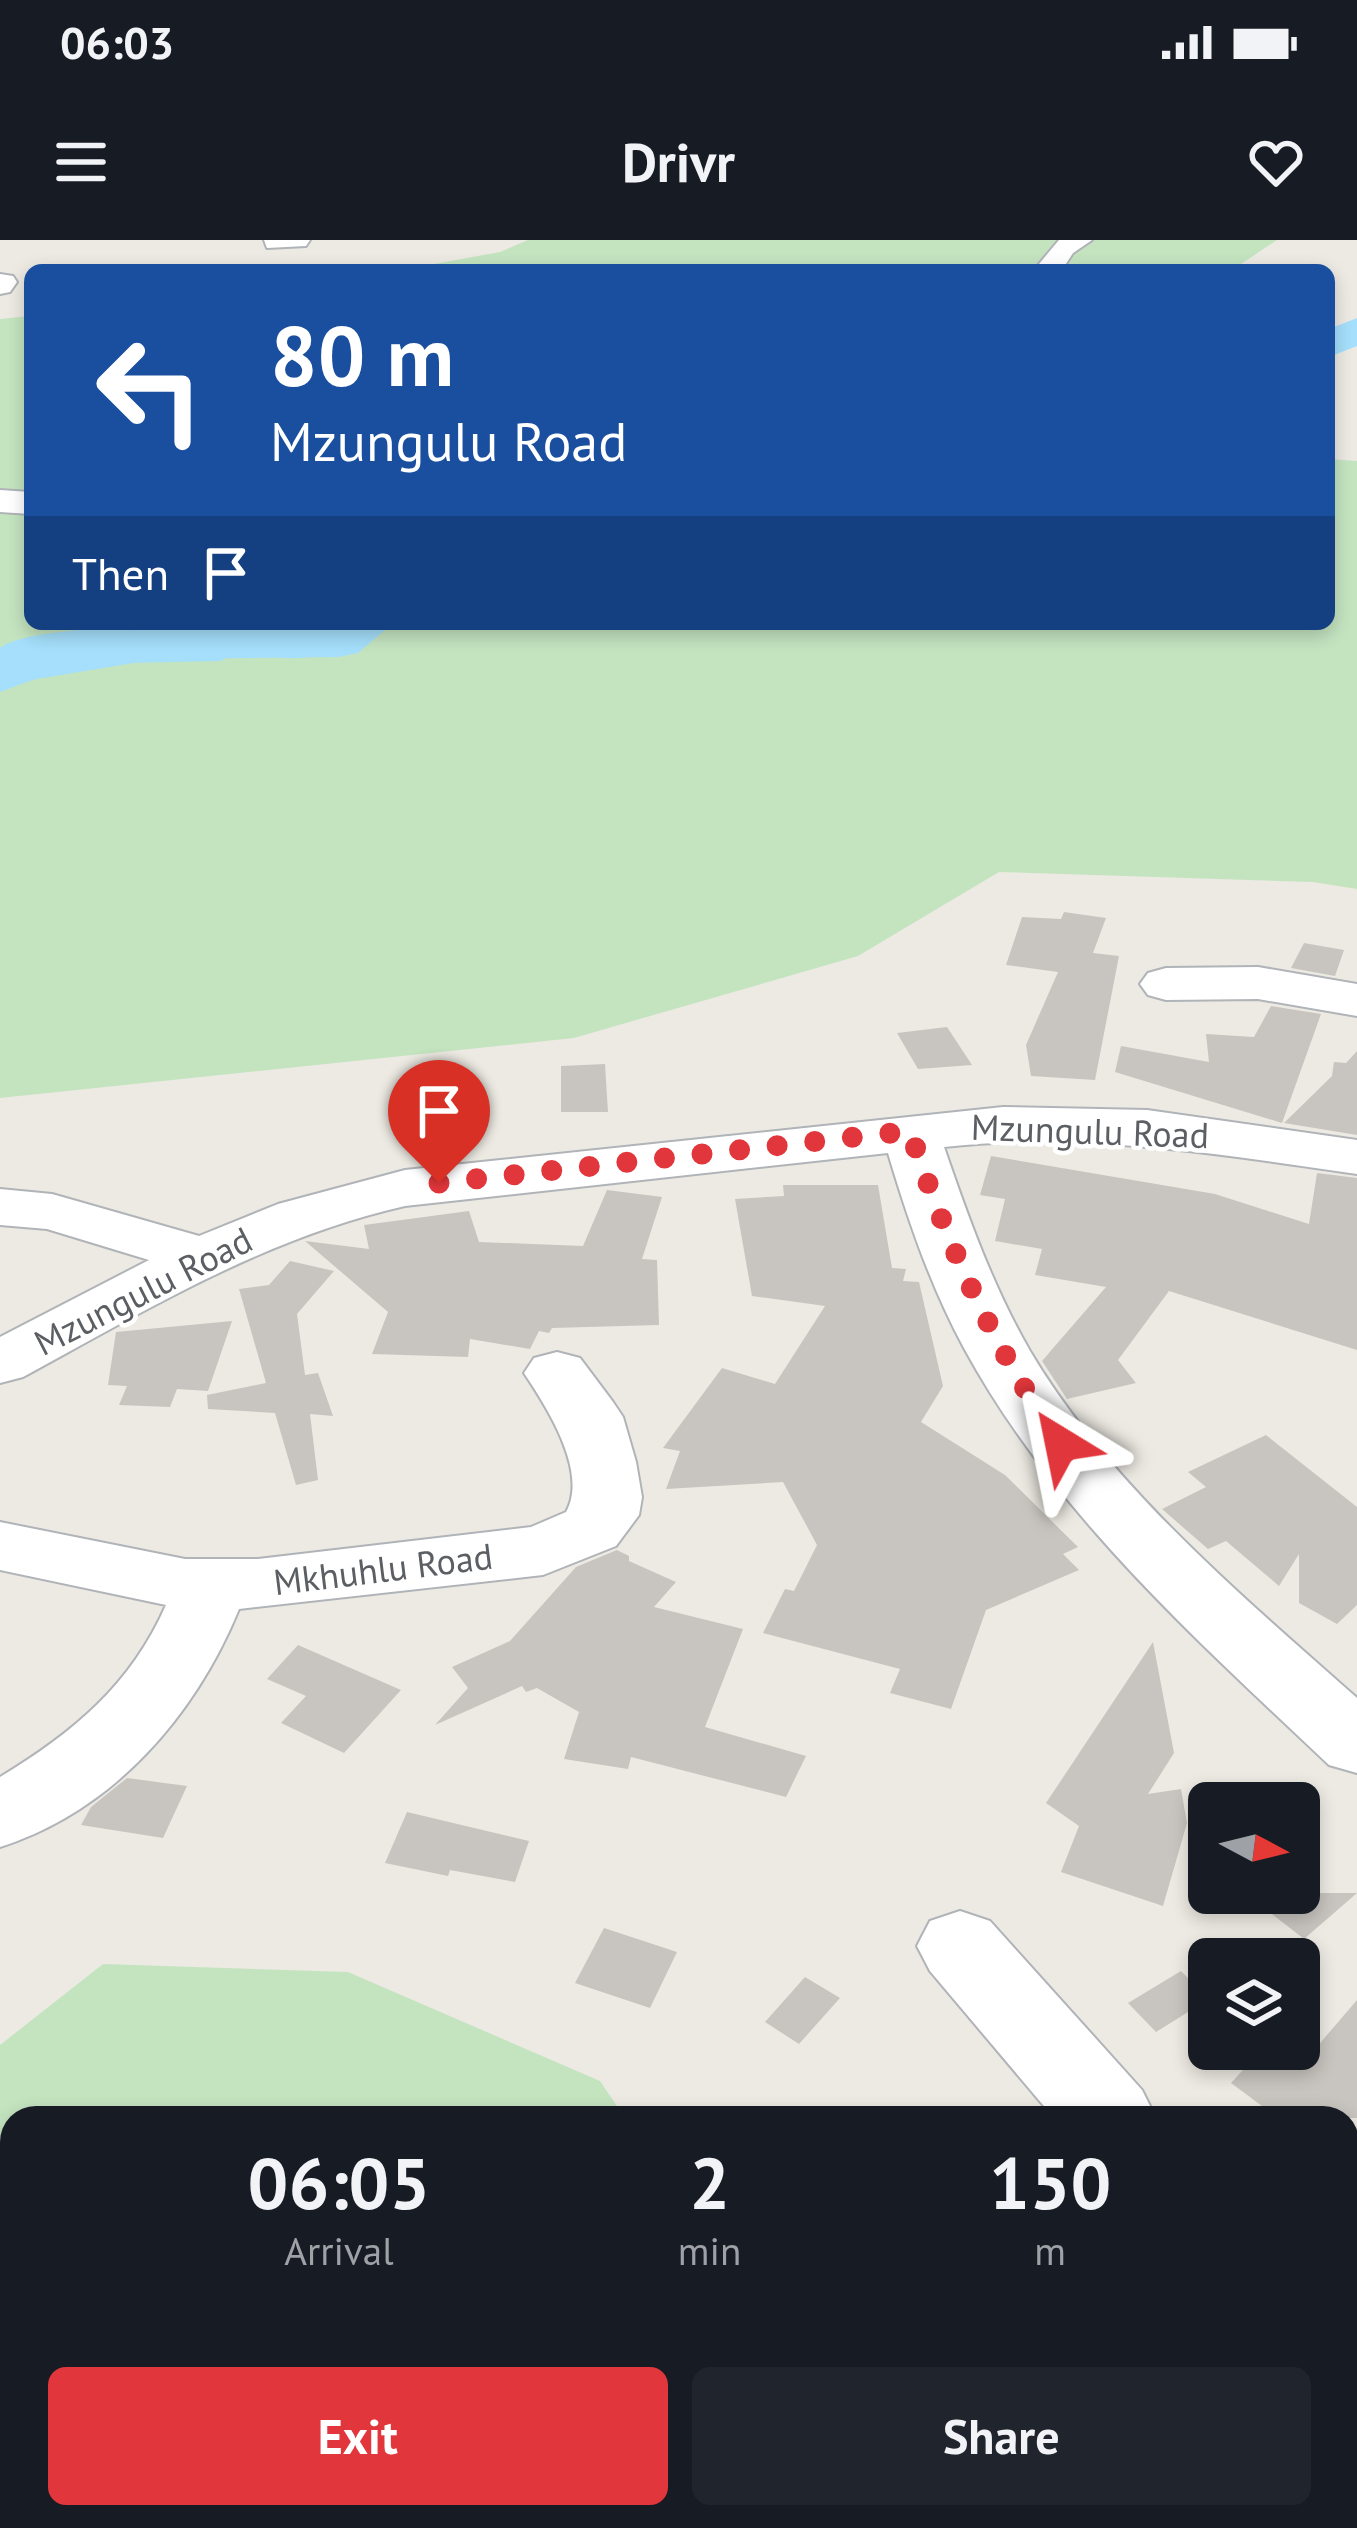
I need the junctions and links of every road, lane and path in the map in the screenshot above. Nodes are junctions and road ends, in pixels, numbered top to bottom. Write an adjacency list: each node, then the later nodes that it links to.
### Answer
1 (1079, 240): 2 (street)
2 (1052, 264)
3 (1166, 984): 4 (street)
4 (1357, 1000)
5 (910, 1131): 6 (street, Mzungulu Road); 8 (street, Mzungulu Road); 13 (street)
6 (1357, 1157)
7 (0, 1207): 8 (street)
8 (205, 1257): 9 (street, Mzungulu Road)
9 (0, 1363)
10 (557, 1373): 12 (street, Mkhuhlu Road)
11 (0, 1546): 12 (street, Mkhuhlu Road)
12 (212, 1585): 14 (street)
13 (1357, 1744)
14 (0, 1816)
15 (960, 1946): 16 (street)
16 (1100, 2106)

